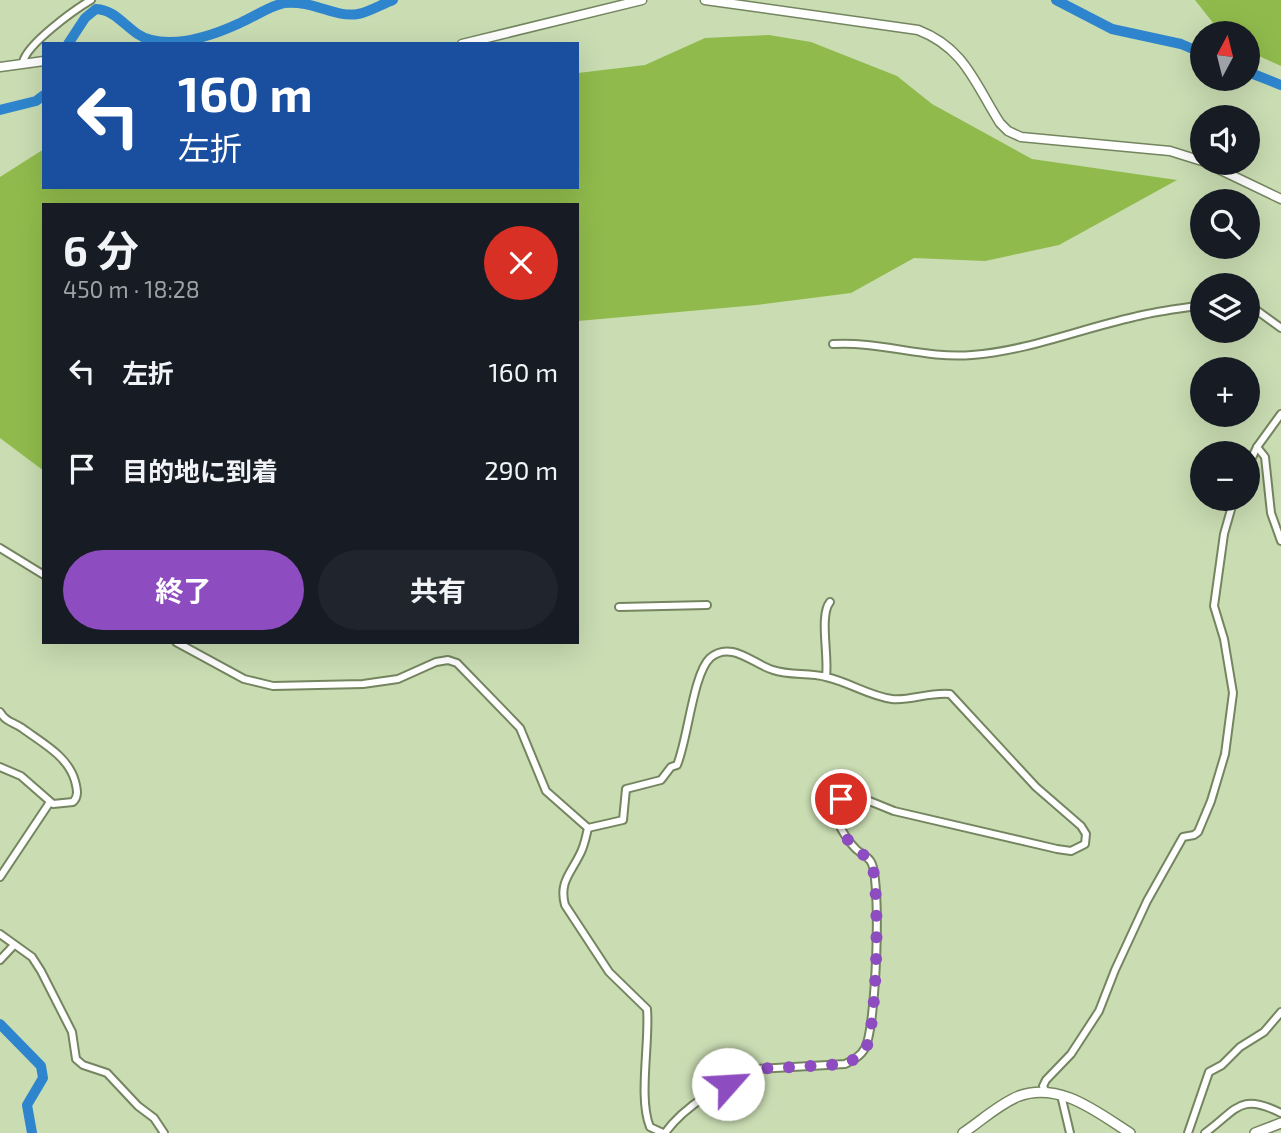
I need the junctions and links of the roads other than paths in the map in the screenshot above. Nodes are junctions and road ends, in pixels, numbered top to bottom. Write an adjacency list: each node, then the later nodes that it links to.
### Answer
1 (91, 0): 6 (street)
2 (642, 0): 4 (street)
3 (705, 0): 8 (street)
4 (470, 42)
5 (42, 61): 6 (street)
6 (23, 62): 7 (street)
7 (0, 67)
8 (1190, 157)
9 (1231, 175): 10 (street)
10 (1281, 199)
11 (1190, 306): 14 (street)
12 (1260, 313): 13 (street)
13 (1281, 328)
14 (833, 344)
15 (1281, 414): 16 (street)
16 (1260, 443)
17 (1260, 451): 19 (street)
18 (1231, 511): 36 (street)
19 (1281, 541)
20 (0, 548): 21 (street)
21 (42, 574)
22 (830, 601): 26 (street)
23 (707, 605): 24 (street)
24 (619, 607)
25 (180, 644): 30 (street)
26 (826, 676): 30 (street); 41 (street)
27 (0, 712): 29 (street)
28 (0, 767): 29 (street)
29 (50, 802): 31 (street)
30 (589, 828): 41 (street)
31 (0, 877)
32 (0, 934): 33 (street)
33 (14, 945): 34 (street); 40 (street)
34 (0, 960)
35 (1281, 1012): 45 (street)
36 (1046, 1093): 37 (main road); 42 (main road)
37 (1061, 1095): 43 (street); 44 (main road)
38 (1281, 1113): 46 (street)
39 (1281, 1123): 47 (main road)
40 (164, 1133)
41 (664, 1133)
42 (963, 1133)
43 (1070, 1133)
44 (1130, 1133)
45 (1188, 1133)
46 (1205, 1133)
47 (1255, 1133)

